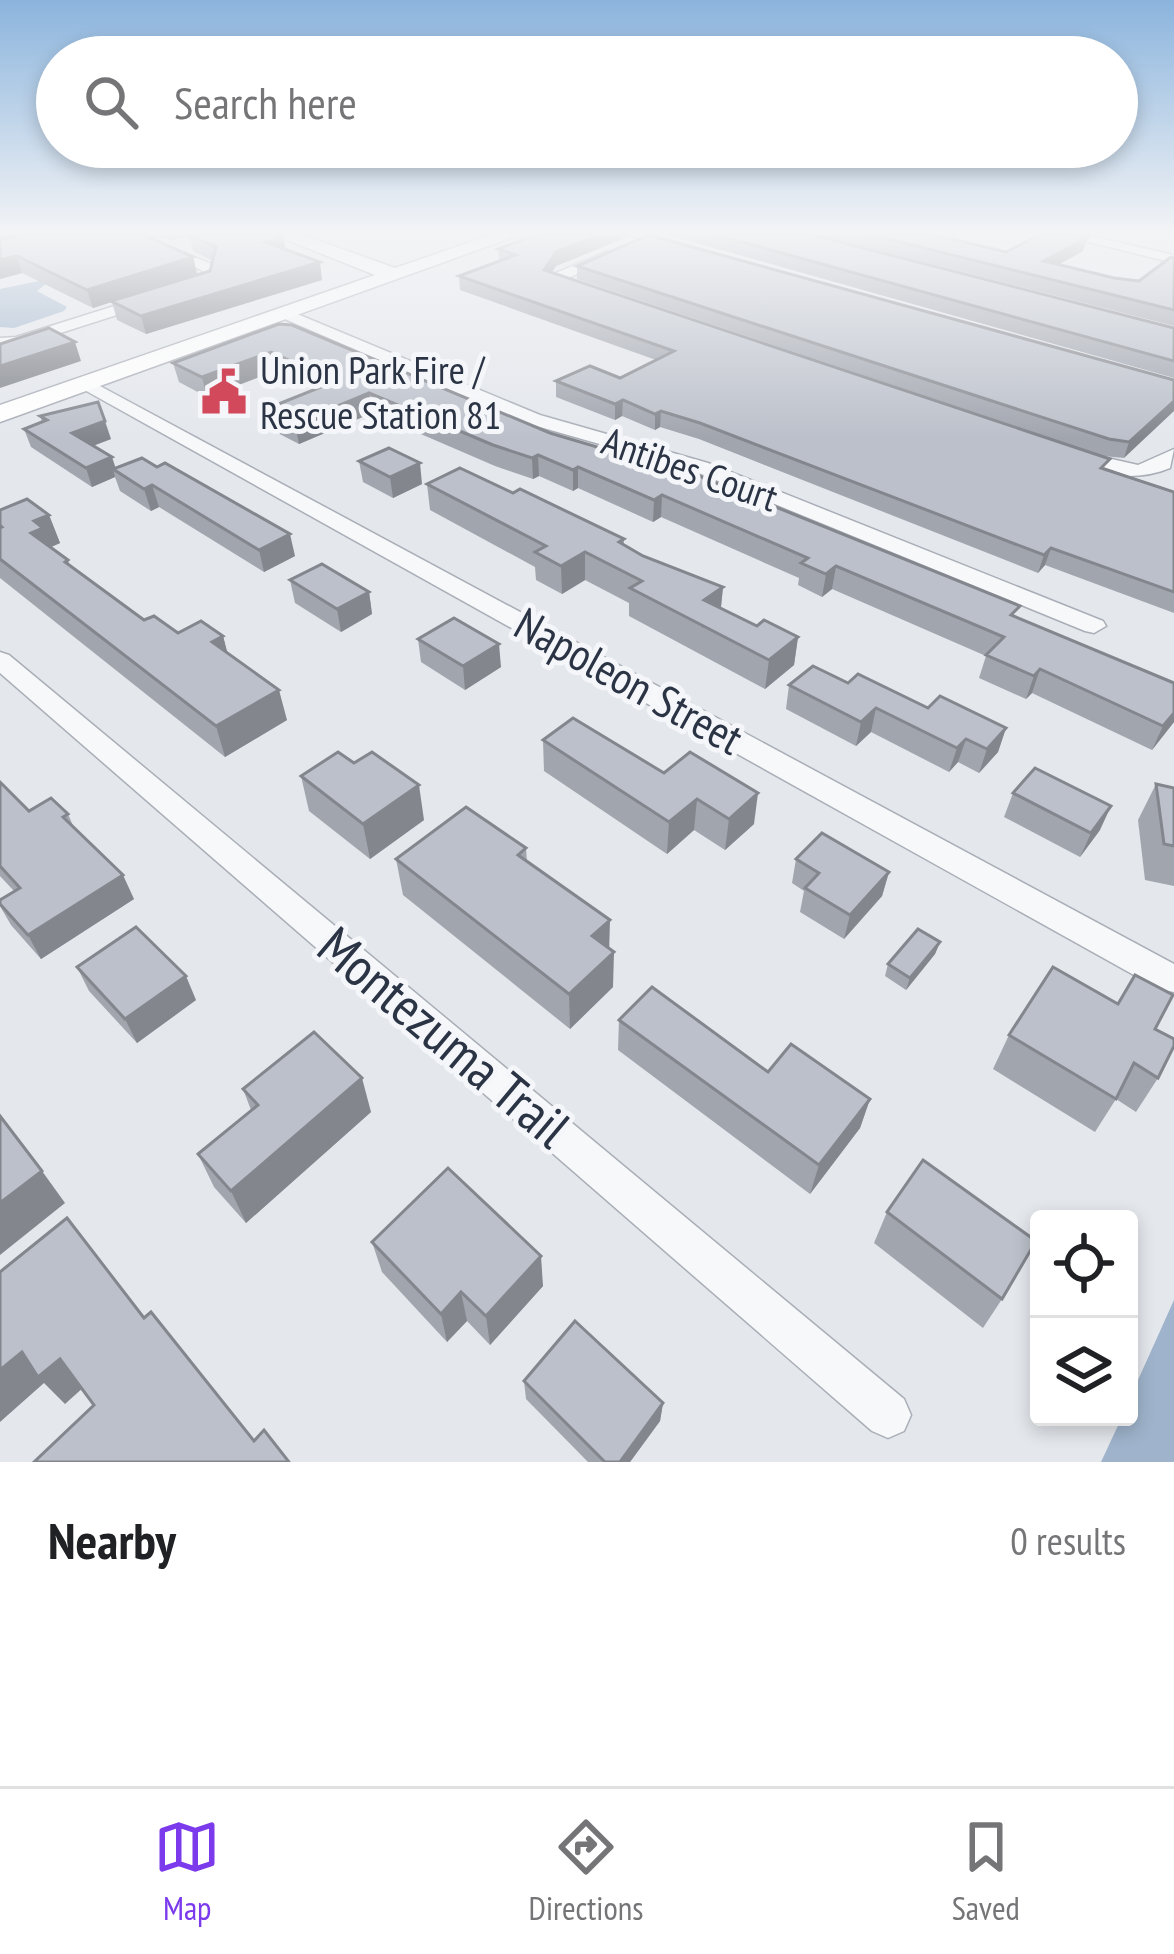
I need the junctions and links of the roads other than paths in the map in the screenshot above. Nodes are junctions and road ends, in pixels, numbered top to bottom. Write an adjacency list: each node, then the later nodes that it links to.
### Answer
1 (142, 302): 4 (street)
2 (317, 302): 3 (street)
3 (285, 314): 5 (street); 9 (street, Antibes Court)
4 (0, 343)
5 (86, 384): 6 (street); 11 (street, Napoleon Street)
6 (0, 414)
7 (1052, 450): 8 (street)
8 (1174, 455)
9 (1094, 626)
10 (0, 660): 12 (street, Montezuma Trail)
11 (1171, 979)
12 (888, 1414)

